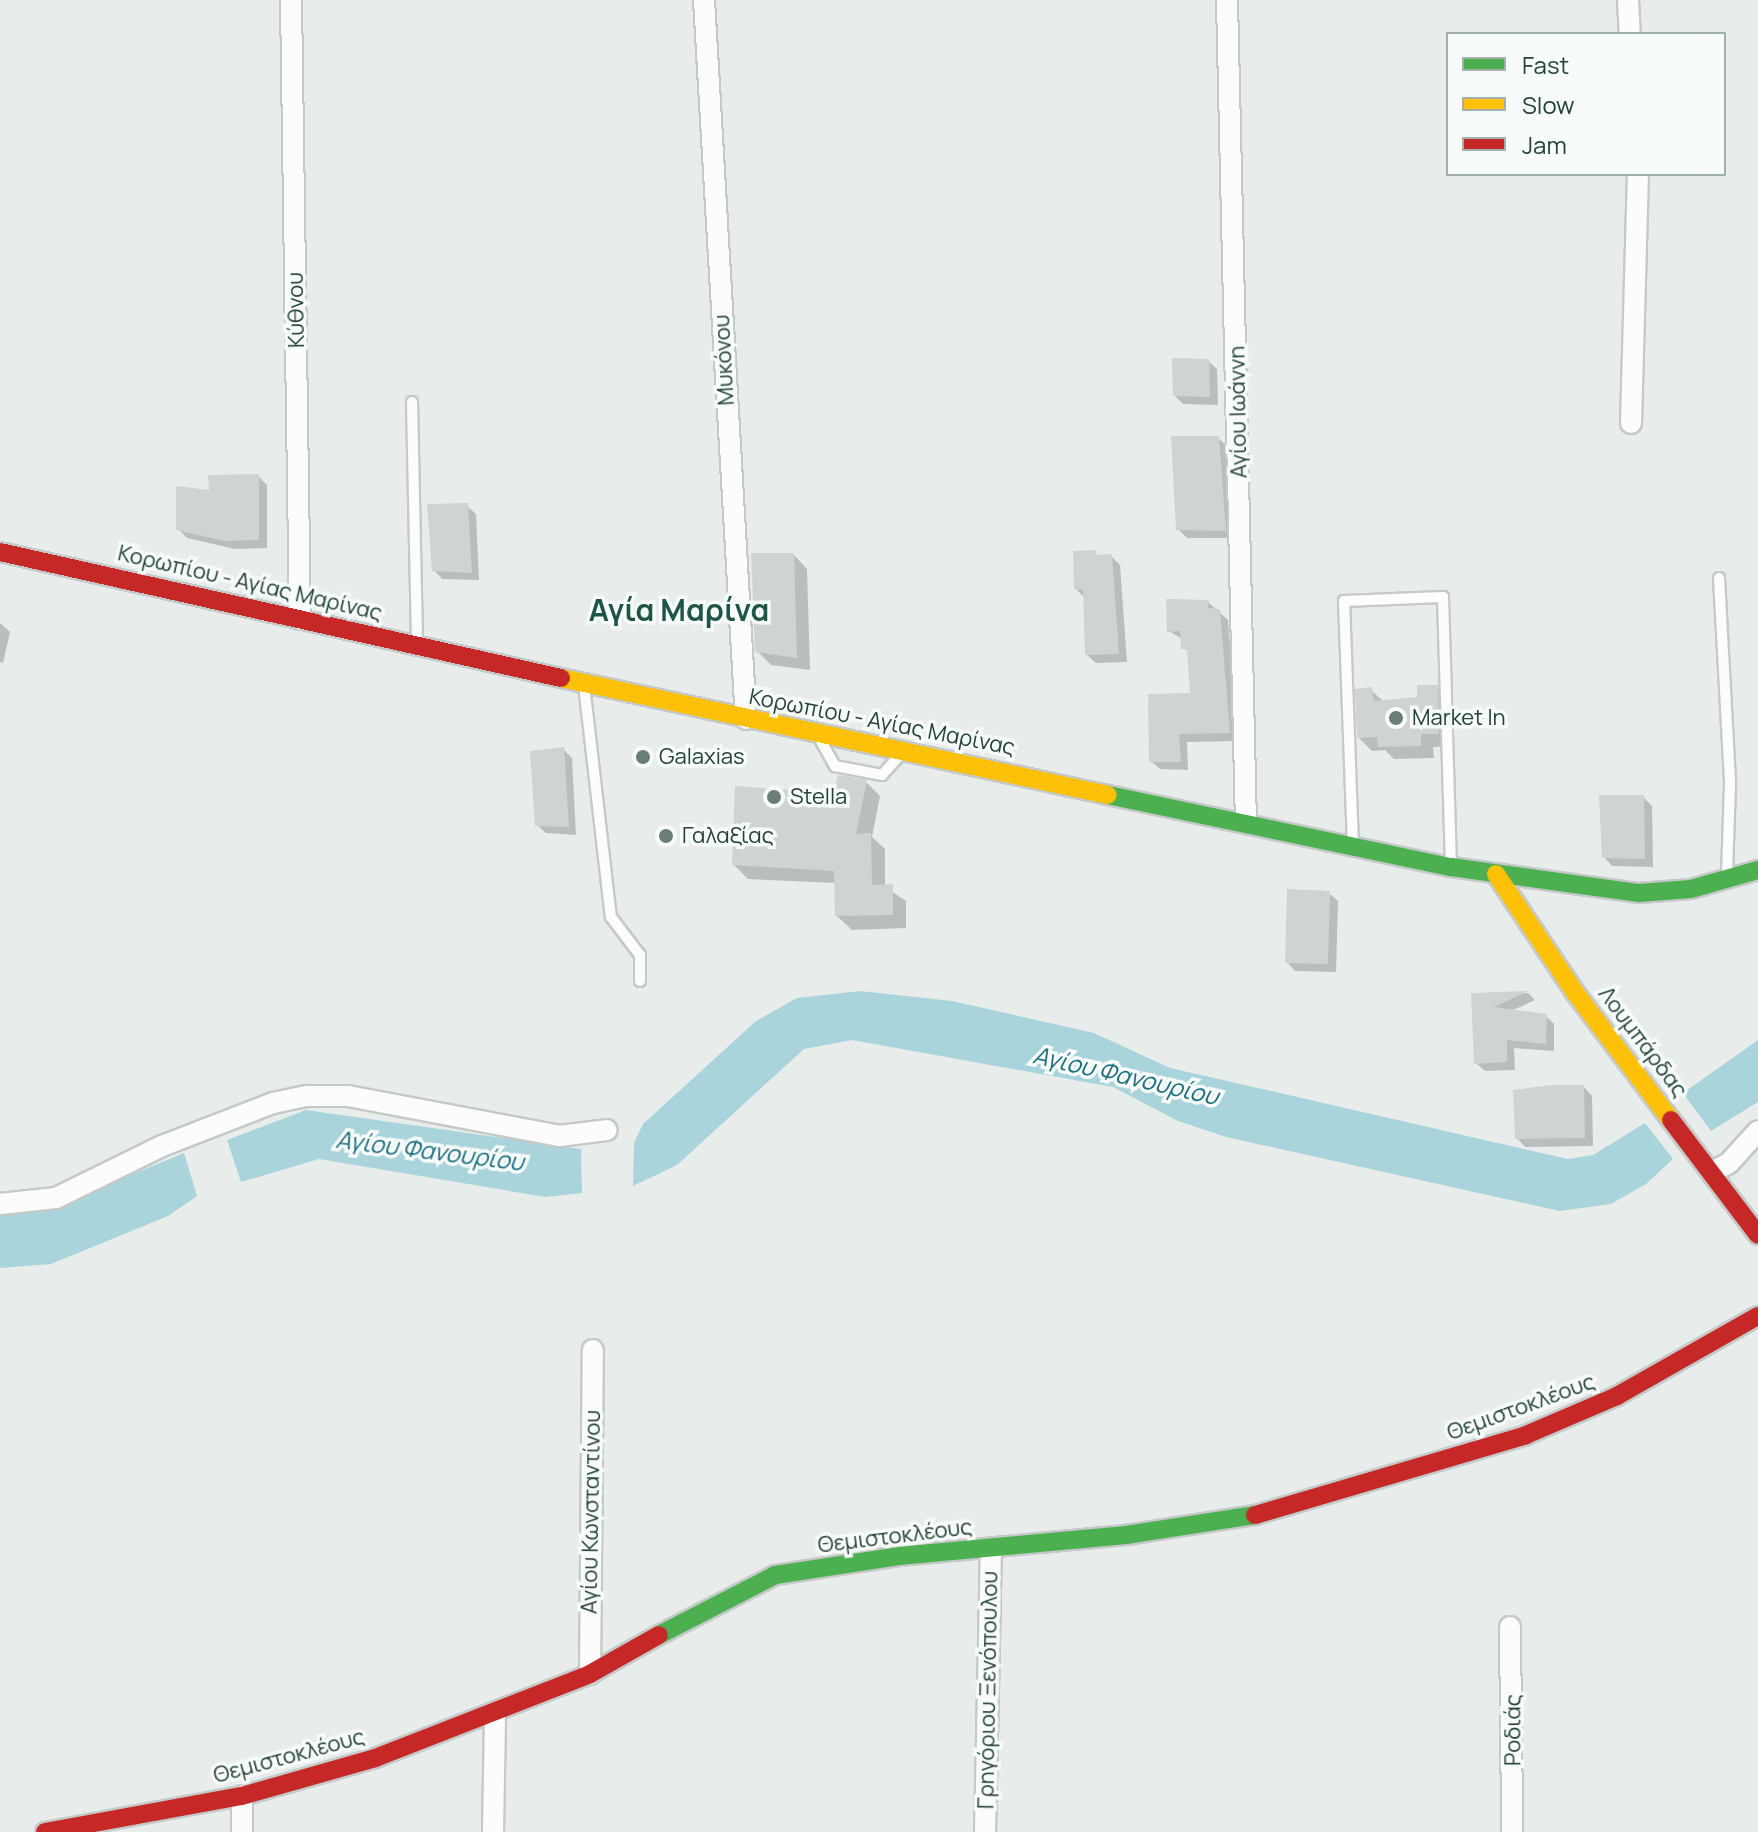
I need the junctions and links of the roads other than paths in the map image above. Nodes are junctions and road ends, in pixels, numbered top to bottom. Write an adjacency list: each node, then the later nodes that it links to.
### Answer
1 (291, 0): 11 (street, Κύθνου)
2 (704, 0): 14 (street, Μυκόνου)
3 (1227, 0): 17 (street, Αγίου Ιωάννη)
4 (1628, 0): 5 (street)
5 (1630, 32)
6 (1638, 176): 8 (street)
7 (412, 402): 12 (lane)
8 (1631, 423)
9 (1, 556): 11 (main road, Κορωπίου - Αγίας Μαρίνας)
10 (1719, 578): 22 (lane)
11 (300, 619): 12 (main road, Κορωπίου - Αγίας Μαρίνας)
12 (417, 645): 13 (main road, Κορωπίου - Αγίας Μαρίνας)
13 (584, 683): 14 (main road, Κορωπίου - Αγίας Μαρίνας); 23 (lane)
14 (746, 719): 15 (main road, Κορωπίου - Αγίας Μαρίνας)
15 (816, 732): 16 (main road, Κορωπίου - Αγίας Μαρίνας); 16 (lane)
16 (905, 749): 17 (main road, Κορωπίου - Αγίας Μαρίνας)
17 (1246, 823): 18 (main road, Κορωπίου - Αγίας Μαρίνας)
18 (1353, 847): 19 (main road, Κορωπίου - Αγίας Μαρίνας); 19 (lane)
19 (1451, 867): 21 (main road, Κορωπίου - Αγίας Μαρίνας)
20 (1758, 870): 22 (main road, Κορωπίου - Αγίας Μαρίνας)
21 (1496, 874): 22 (main road, Κορωπίου - Αγίας Μαρίνας); 26 (main road, Λουμπάρδας)
22 (1727, 881)
23 (640, 981)
24 (607, 1130): 27 (street)
25 (1758, 1131): 26 (street)
26 (1712, 1172): 28 (main road, Λουμπάρδας)
27 (0, 1204)
28 (1758, 1235)
29 (1758, 1316): 31 (main road, Θεμιστοκλέους)
30 (593, 1350): 33 (street, Αγίου Κωνσταντίνου)
31 (991, 1549): 33 (main road, Θεμιστοκλέους); 39 (street, Γρηγόριου Ξενόπουλου)
32 (1510, 1627): 40 (street, Ροδιάς)
33 (590, 1674): 34 (main road, Θεμιστοκλέους)
34 (495, 1713): 35 (main road, Θεμιστοκλέους); 38 (street)
35 (242, 1796): 36 (main road, Θεμιστοκλέους); 37 (street)
36 (45, 1832)
37 (242, 1832)
38 (493, 1832)
39 (985, 1832)
40 (1512, 1832)

